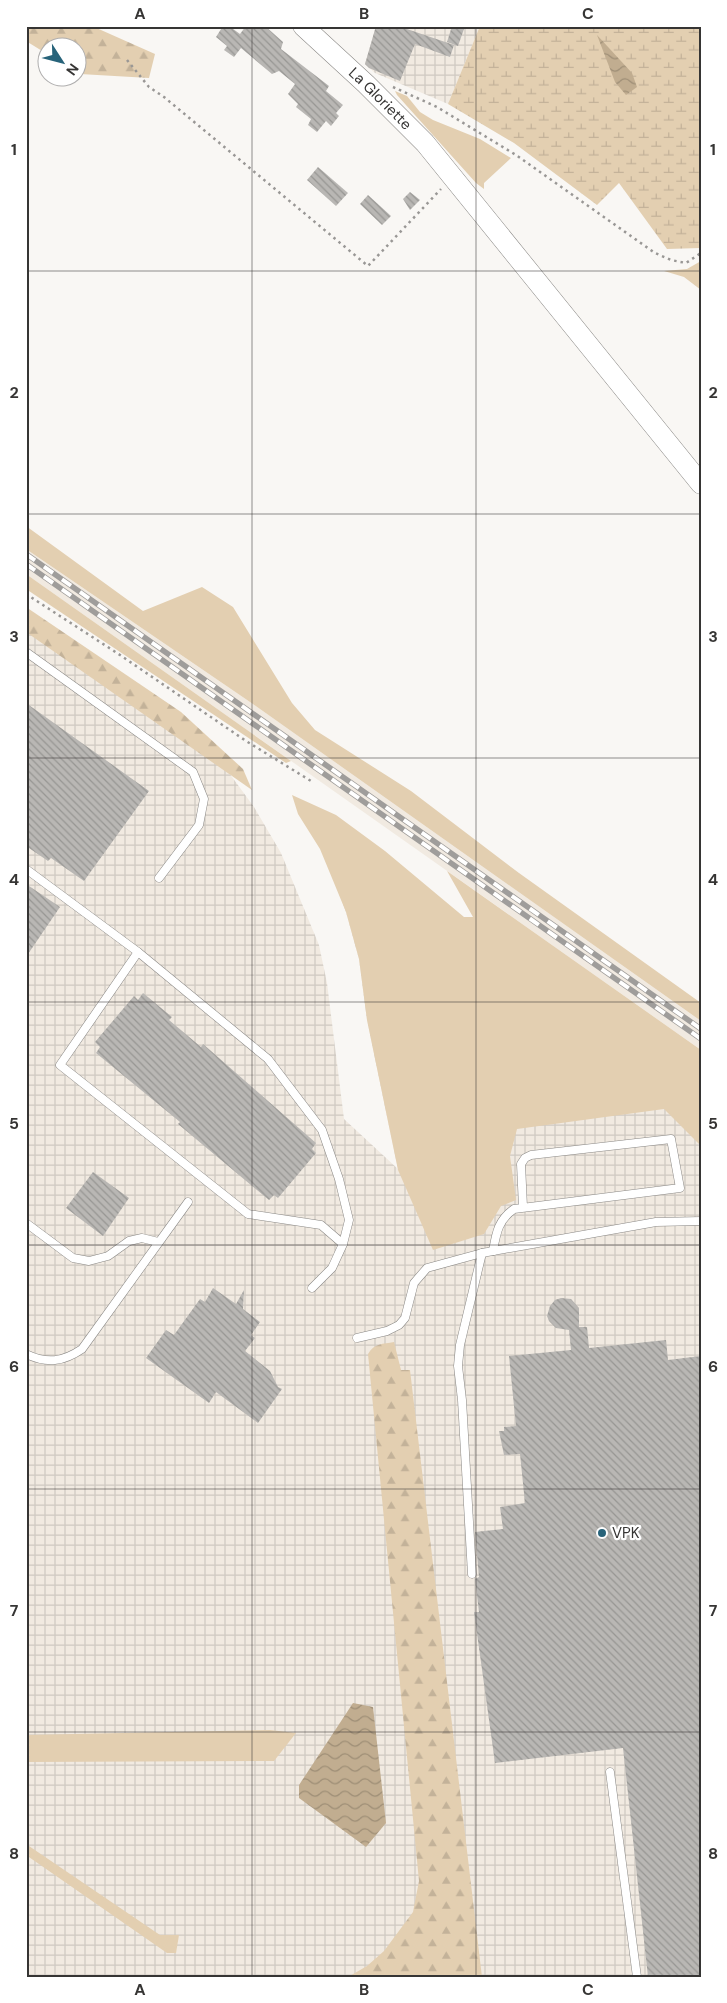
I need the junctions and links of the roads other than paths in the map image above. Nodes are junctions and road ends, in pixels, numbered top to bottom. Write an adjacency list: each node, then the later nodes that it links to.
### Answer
1 (303, 26): 2 (street, La Gloriette)
2 (701, 484)
3 (26, 652): 5 (lane)
4 (26, 869): 6 (lane)
5 (159, 878)
6 (138, 952): 12 (lane); 12 (lane)
7 (188, 1202): 11 (lane)
8 (523, 1207): 8 (lane); 13 (lane)
9 (701, 1221): 13 (lane)
10 (26, 1223): 11 (lane)
11 (158, 1242): 17 (lane)
12 (343, 1244): 15 (lane)
13 (492, 1252): 14 (lane)
14 (482, 1253): 16 (lane); 18 (lane)
15 (312, 1288)
16 (357, 1338)
17 (26, 1354)
18 (472, 1574)
19 (610, 1772): 20 (lane)
20 (637, 1977)

